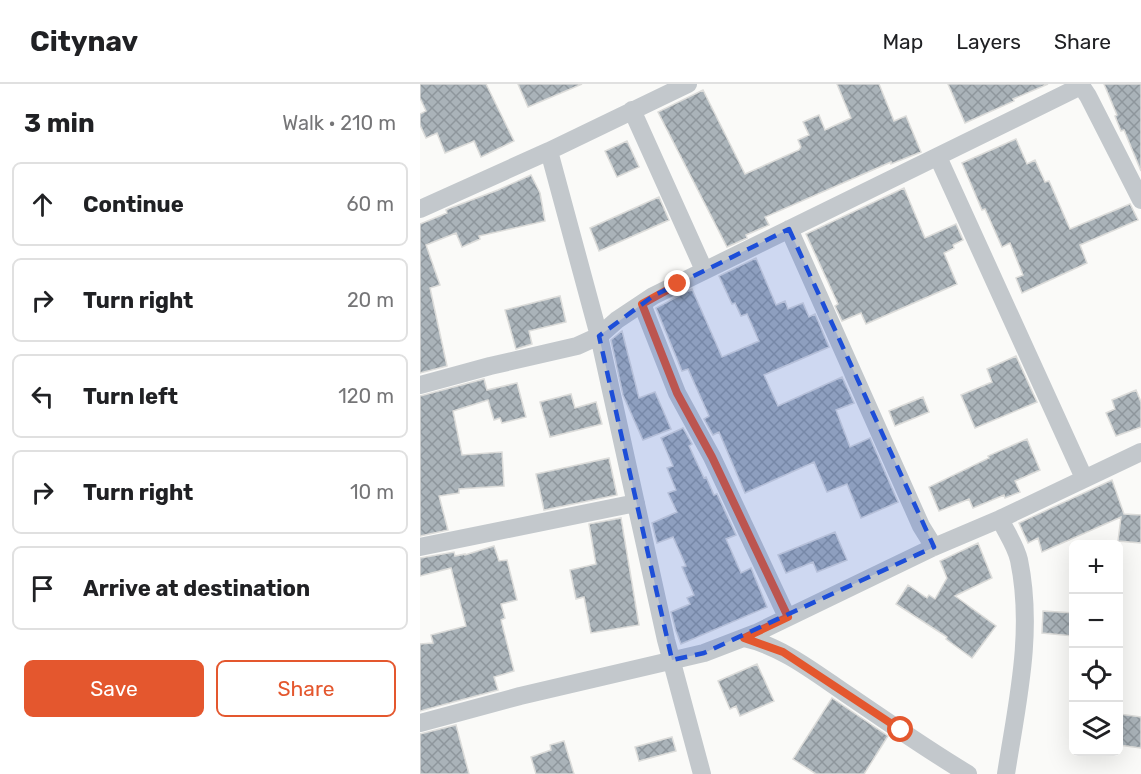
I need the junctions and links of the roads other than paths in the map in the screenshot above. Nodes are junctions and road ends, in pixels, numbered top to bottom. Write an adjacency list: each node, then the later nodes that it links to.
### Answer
1 (688, 84): 2 (street)
2 (632, 110): 3 (street); 8 (street)
3 (549, 151): 6 (street); 10 (street)
4 (938, 157): 5 (street); 7 (street); 13 (street)
5 (1141, 200)
6 (420, 209)
7 (789, 229): 8 (street); 17 (street)
8 (704, 270): 9 (street)
9 (642, 304): 10 (street); 18 (street)
10 (599, 336): 11 (street); 14 (street)
11 (420, 385)
12 (1141, 452): 13 (street)
13 (1084, 478): 15 (street)
14 (636, 503): 16 (street); 20 (street)
15 (1000, 519): 17 (street); 24 (street)
16 (420, 547)
17 (934, 548): 18 (street)
18 (788, 617): 19 (street)
19 (744, 638): 20 (street); 23 (street)
20 (672, 660): 21 (street); 22 (street)
21 (420, 723)
22 (702, 774)
23 (968, 774)
24 (1006, 774)

